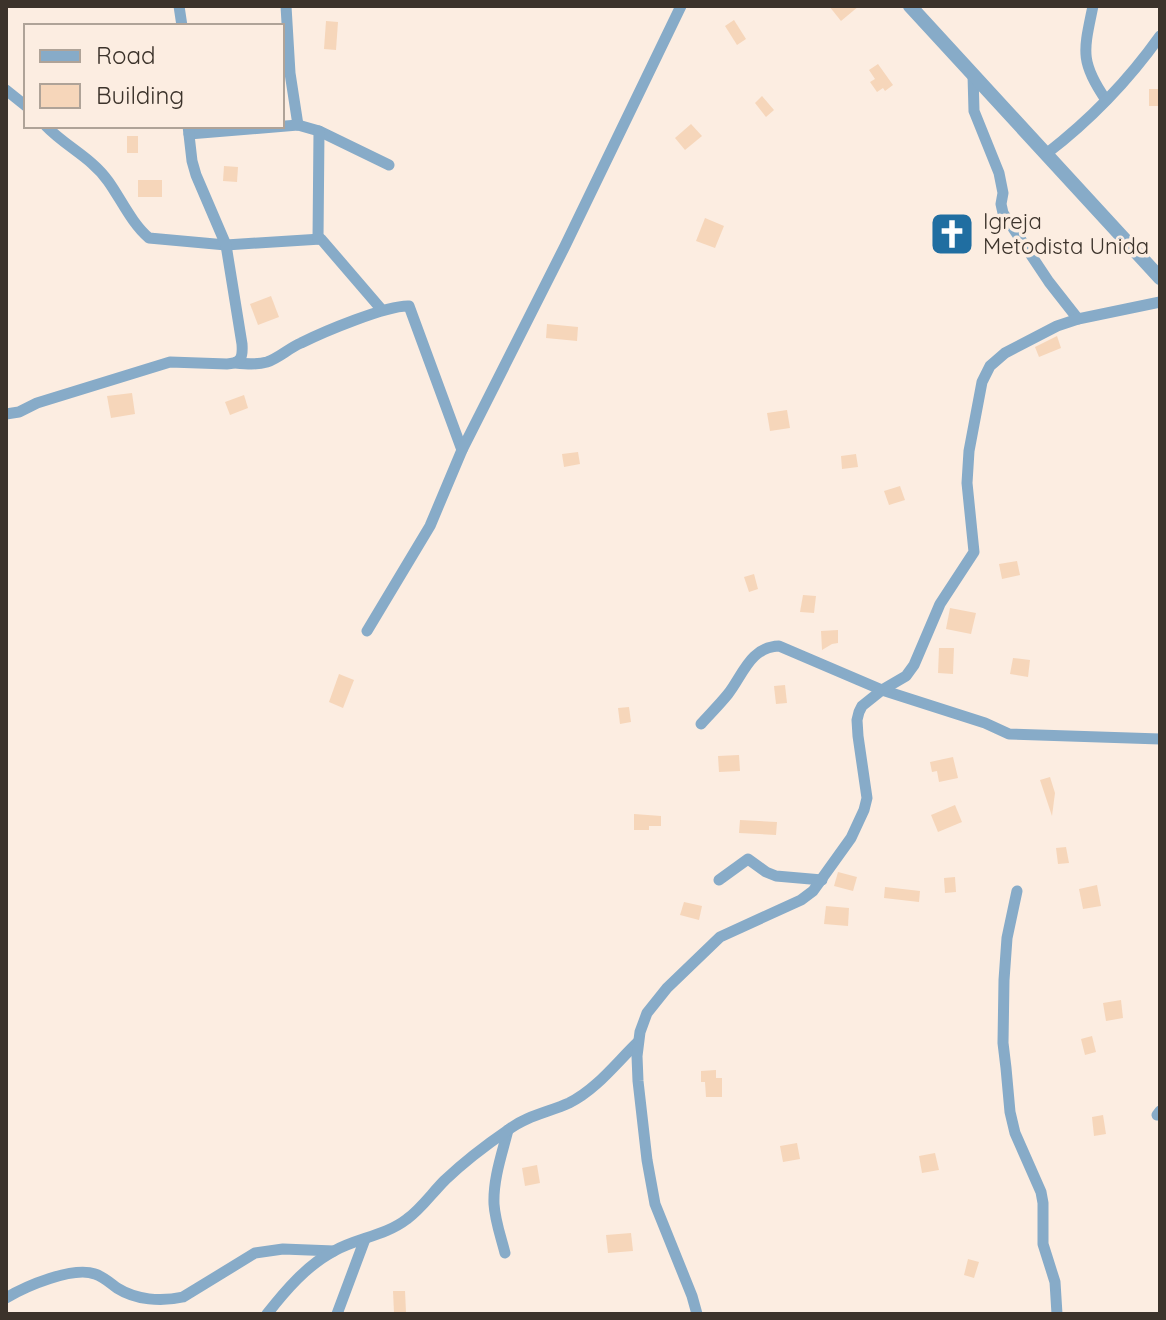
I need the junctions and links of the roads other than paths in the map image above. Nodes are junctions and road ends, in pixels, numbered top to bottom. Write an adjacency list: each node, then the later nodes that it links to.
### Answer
1 (286, 6): 10 (street)
2 (681, 6): 26 (street)
3 (910, 6): 6 (street)
4 (1093, 6): 8 (street)
5 (1160, 36): 8 (street)
6 (973, 75): 16 (street); 23 (street)
7 (6, 90): 9 (street)
8 (1106, 100): 16 (street)
9 (24, 104)
10 (298, 125): 11 (street); 15 (street)
11 (284, 126)
12 (48, 128): 19 (street)
13 (232, 128): 14 (street)
14 (188, 130): 19 (street)
15 (319, 131): 17 (street); 18 (street)
16 (1046, 154): 20 (street)
17 (389, 165)
18 (318, 239): 19 (street); 22 (street)
19 (226, 245): 24 (street)
20 (1160, 278)
21 (1160, 302): 23 (street)
22 (382, 310): 24 (street); 26 (street)
23 (1078, 319): 28 (street)
24 (235, 363): 25 (street)
25 (6, 414)
26 (462, 450): 27 (street)
27 (367, 631)
28 (882, 690): 29 (street); 30 (street); 32 (street)
29 (701, 724)
30 (1160, 739)
31 (719, 880): 32 (street)
32 (822, 880): 34 (street)
33 (1017, 891): 43 (street)
34 (638, 1042): 35 (street); 42 (street)
35 (508, 1129): 36 (street); 38 (street)
36 (365, 1239): 37 (street); 41 (street)
37 (335, 1251): 39 (street); 40 (street)
38 (505, 1253)
39 (6, 1298)
40 (267, 1314)
41 (337, 1314)
42 (697, 1314)
43 (1057, 1314)

